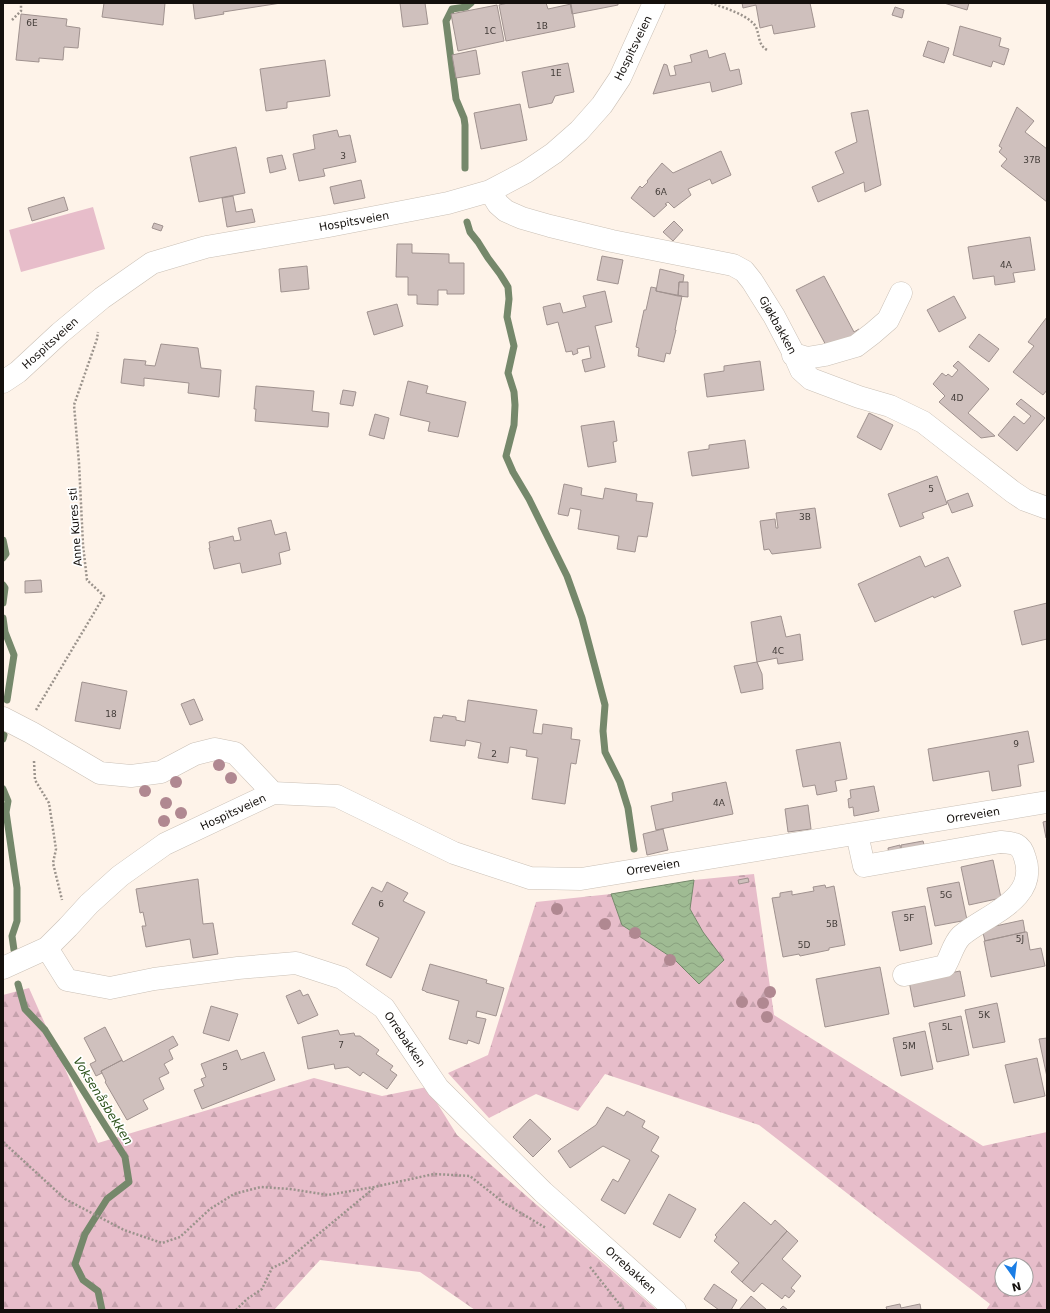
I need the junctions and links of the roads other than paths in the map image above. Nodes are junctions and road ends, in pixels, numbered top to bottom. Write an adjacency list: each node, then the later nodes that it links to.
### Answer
1 (654, 3): 2 (street, Hospitsveien)
2 (490, 191): 4 (street, Gjøkbakken); 5 (street, Hospitsveien)
3 (902, 294): 4 (street)
4 (793, 355): 6 (street, Gjøkbakken)
5 (3, 382)
6 (1047, 508)
7 (3, 718): 8 (street, Hospitsveien)
8 (273, 793): 10 (street, Orreveien); 11 (street, Hospitsveien)
9 (1047, 802): 10 (street, Orreveien)
10 (857, 834): 13 (street)
11 (47, 948): 12 (street, Hospitsveien); 14 (street, Orrebakken)
12 (3, 968)
13 (904, 975)
14 (675, 1310)

